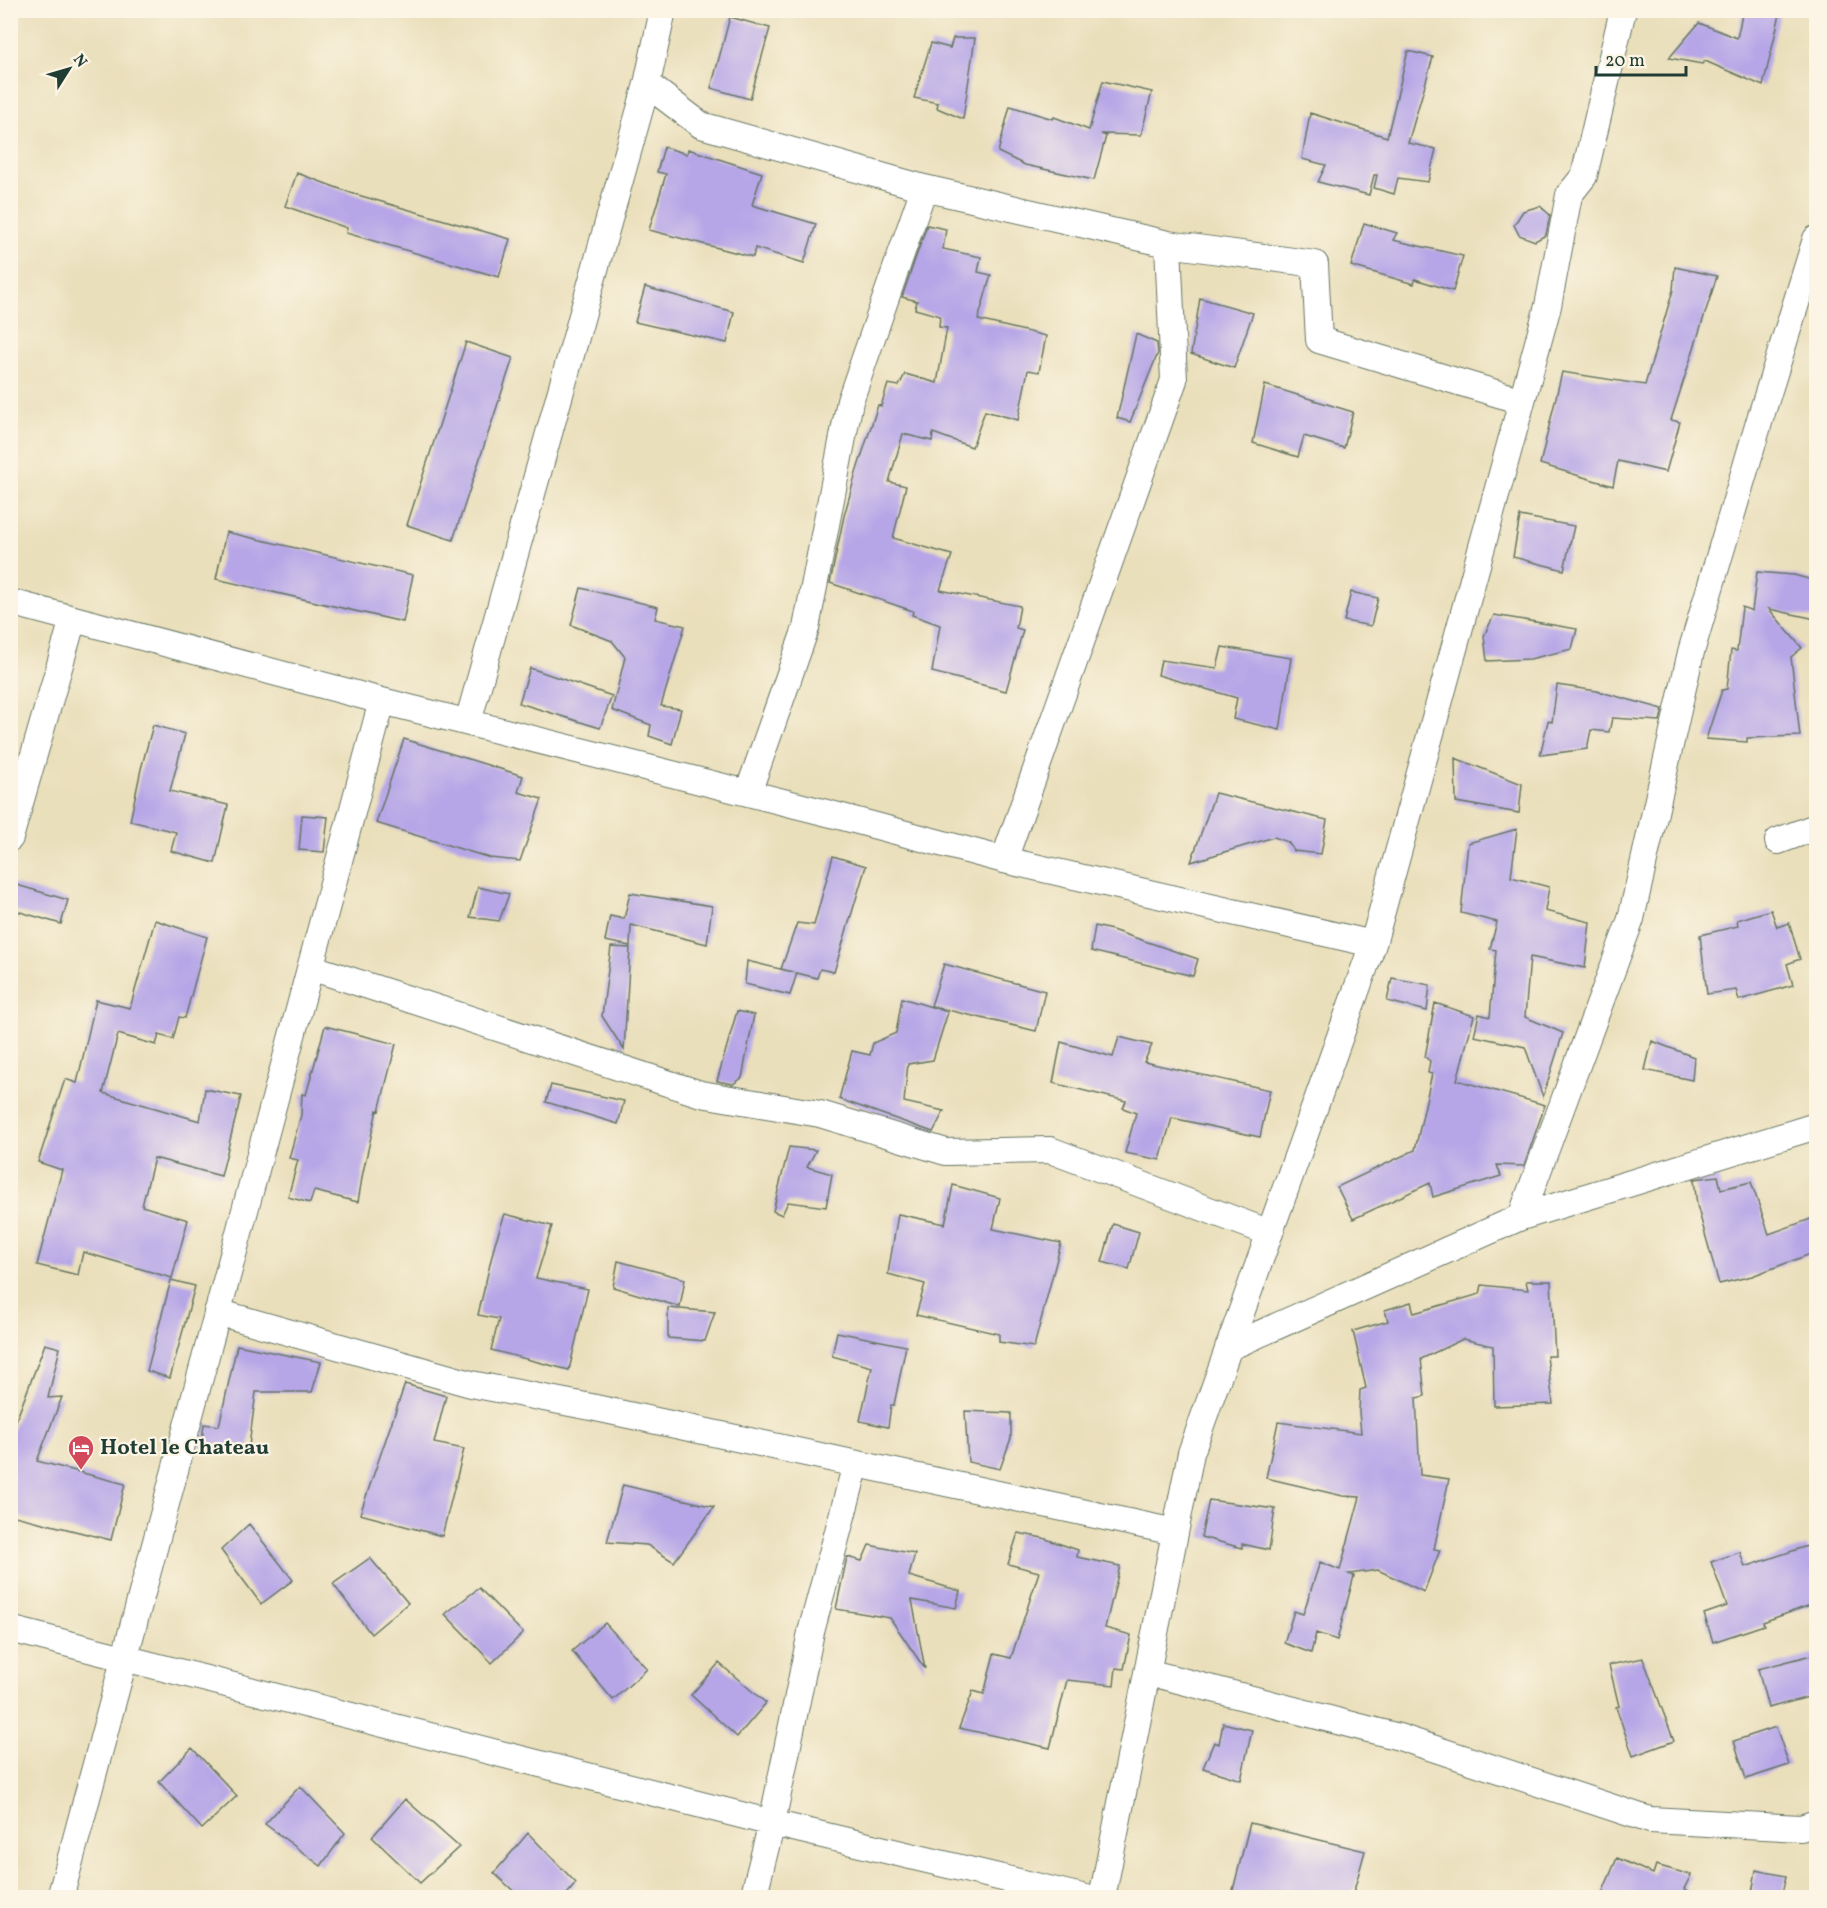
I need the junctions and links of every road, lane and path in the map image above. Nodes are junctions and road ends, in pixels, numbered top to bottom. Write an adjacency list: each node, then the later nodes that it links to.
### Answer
1 (663, 10): 3 (street)
2 (1623, 10): 7 (street)
3 (647, 84): 4 (street); 11 (street)
4 (924, 188): 6 (street); 12 (street)
5 (1816, 239): 20 (street)
6 (1168, 244): 7 (street); 16 (street)
7 (1522, 401): 17 (street)
8 (10, 602): 9 (street)
9 (73, 619): 10 (street); 14 (street)
10 (381, 701): 11 (street); 18 (street)
11 (468, 722): 12 (street)
12 (748, 793): 16 (street)
13 (1816, 827): 15 (street)
14 (10, 838)
15 (1778, 841)
16 (1004, 860): 17 (street)
17 (1373, 944): 21 (street)
18 (313, 968): 21 (street); 22 (street)
19 (1816, 1126): 20 (street)
20 (1521, 1217): 23 (street)
21 (1270, 1233): 23 (street)
22 (217, 1312): 24 (street); 27 (street)
23 (1228, 1348): 25 (street)
24 (856, 1464): 25 (street); 29 (street)
25 (1175, 1532): 28 (street)
26 (10, 1629): 27 (street)
27 (122, 1658): 29 (street); 31 (street)
28 (1147, 1672): 30 (street); 34 (street)
29 (772, 1823): 32 (street); 33 (street)
30 (1816, 1823)
31 (60, 1898)
32 (753, 1898)
33 (1086, 1898)
34 (1101, 1898)

